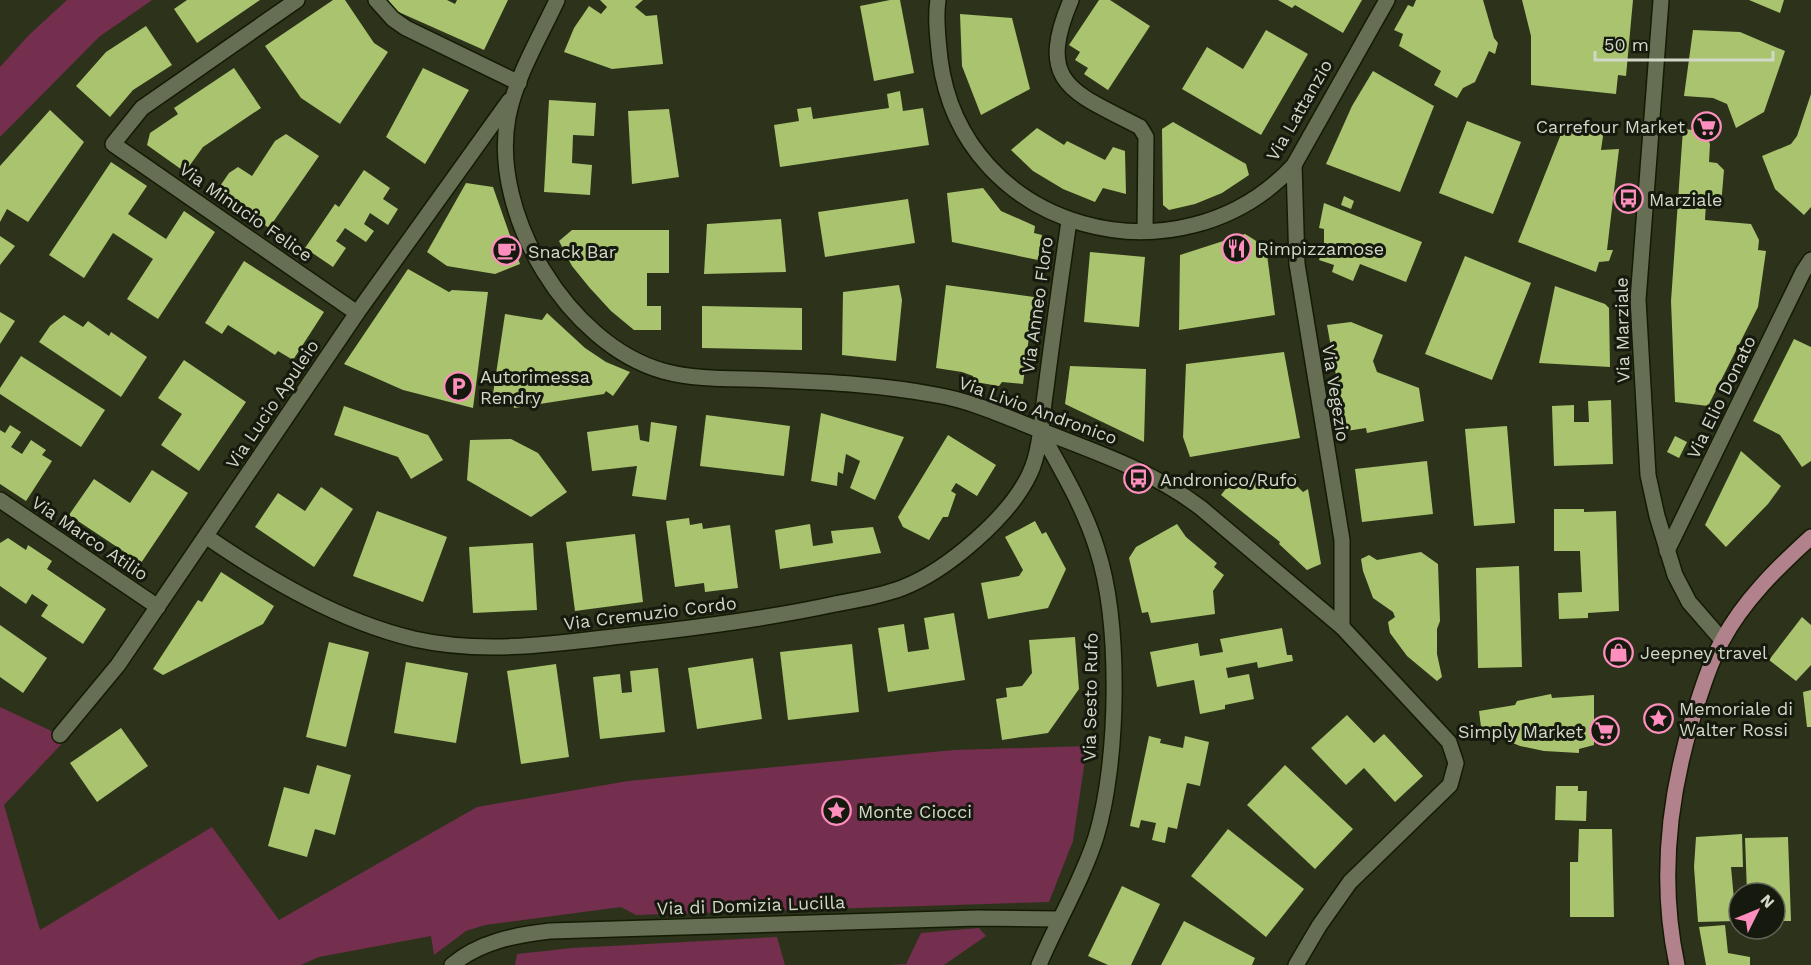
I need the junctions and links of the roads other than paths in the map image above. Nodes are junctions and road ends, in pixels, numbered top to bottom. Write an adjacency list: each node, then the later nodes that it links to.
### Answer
1 (297, 0): 13 (street, Via Minucio Felice)
2 (376, 0): 8 (street)
3 (557, 0): 8 (street)
4 (938, 0): 10 (street, Via Lattanzio)
5 (1071, 0): 11 (street)
6 (1387, 0): 9 (street, Via Lattanzio)
7 (1661, 0): 18 (street, Via Marziale)
8 (517, 88): 13 (street, Via Lucio Apuleio); 14 (street, Via Livio Andronico)
9 (1294, 165): 11 (street, Via Lattanzio); 20 (street, Via Vegezio)
10 (1069, 221): 11 (street, Via Lattanzio); 14 (street, Via Anneo Floro)
11 (1145, 231)
12 (1811, 260): 18 (street, Via Elio Donato)
13 (357, 313): 16 (street, Via Lucio Apuleio)
14 (1040, 431): 16 (street, Via Cremuzio Cordo); 20 (street, Via Livio Andronico); 23 (street, Via Sesto Rufo)
15 (0, 500): 19 (street, Via Marco Atilio)
16 (207, 537): 19 (street, Via Lucio Apuleio)
17 (1811, 537): 21 (main road)
18 (1666, 552): 21 (street, Via Marziale)
19 (158, 607): 22 (street, Via Lucio Apuleio)
20 (1342, 627): 26 (street, Via Livio Andronico)
21 (1722, 640): 27 (main road)
22 (60, 735)
23 (1058, 919): 24 (street, Via di Domizia Lucilla); 25 (street, Via Sesto Rufo)
24 (452, 965)
25 (1039, 965)
26 (1296, 965)
27 (1677, 965)

